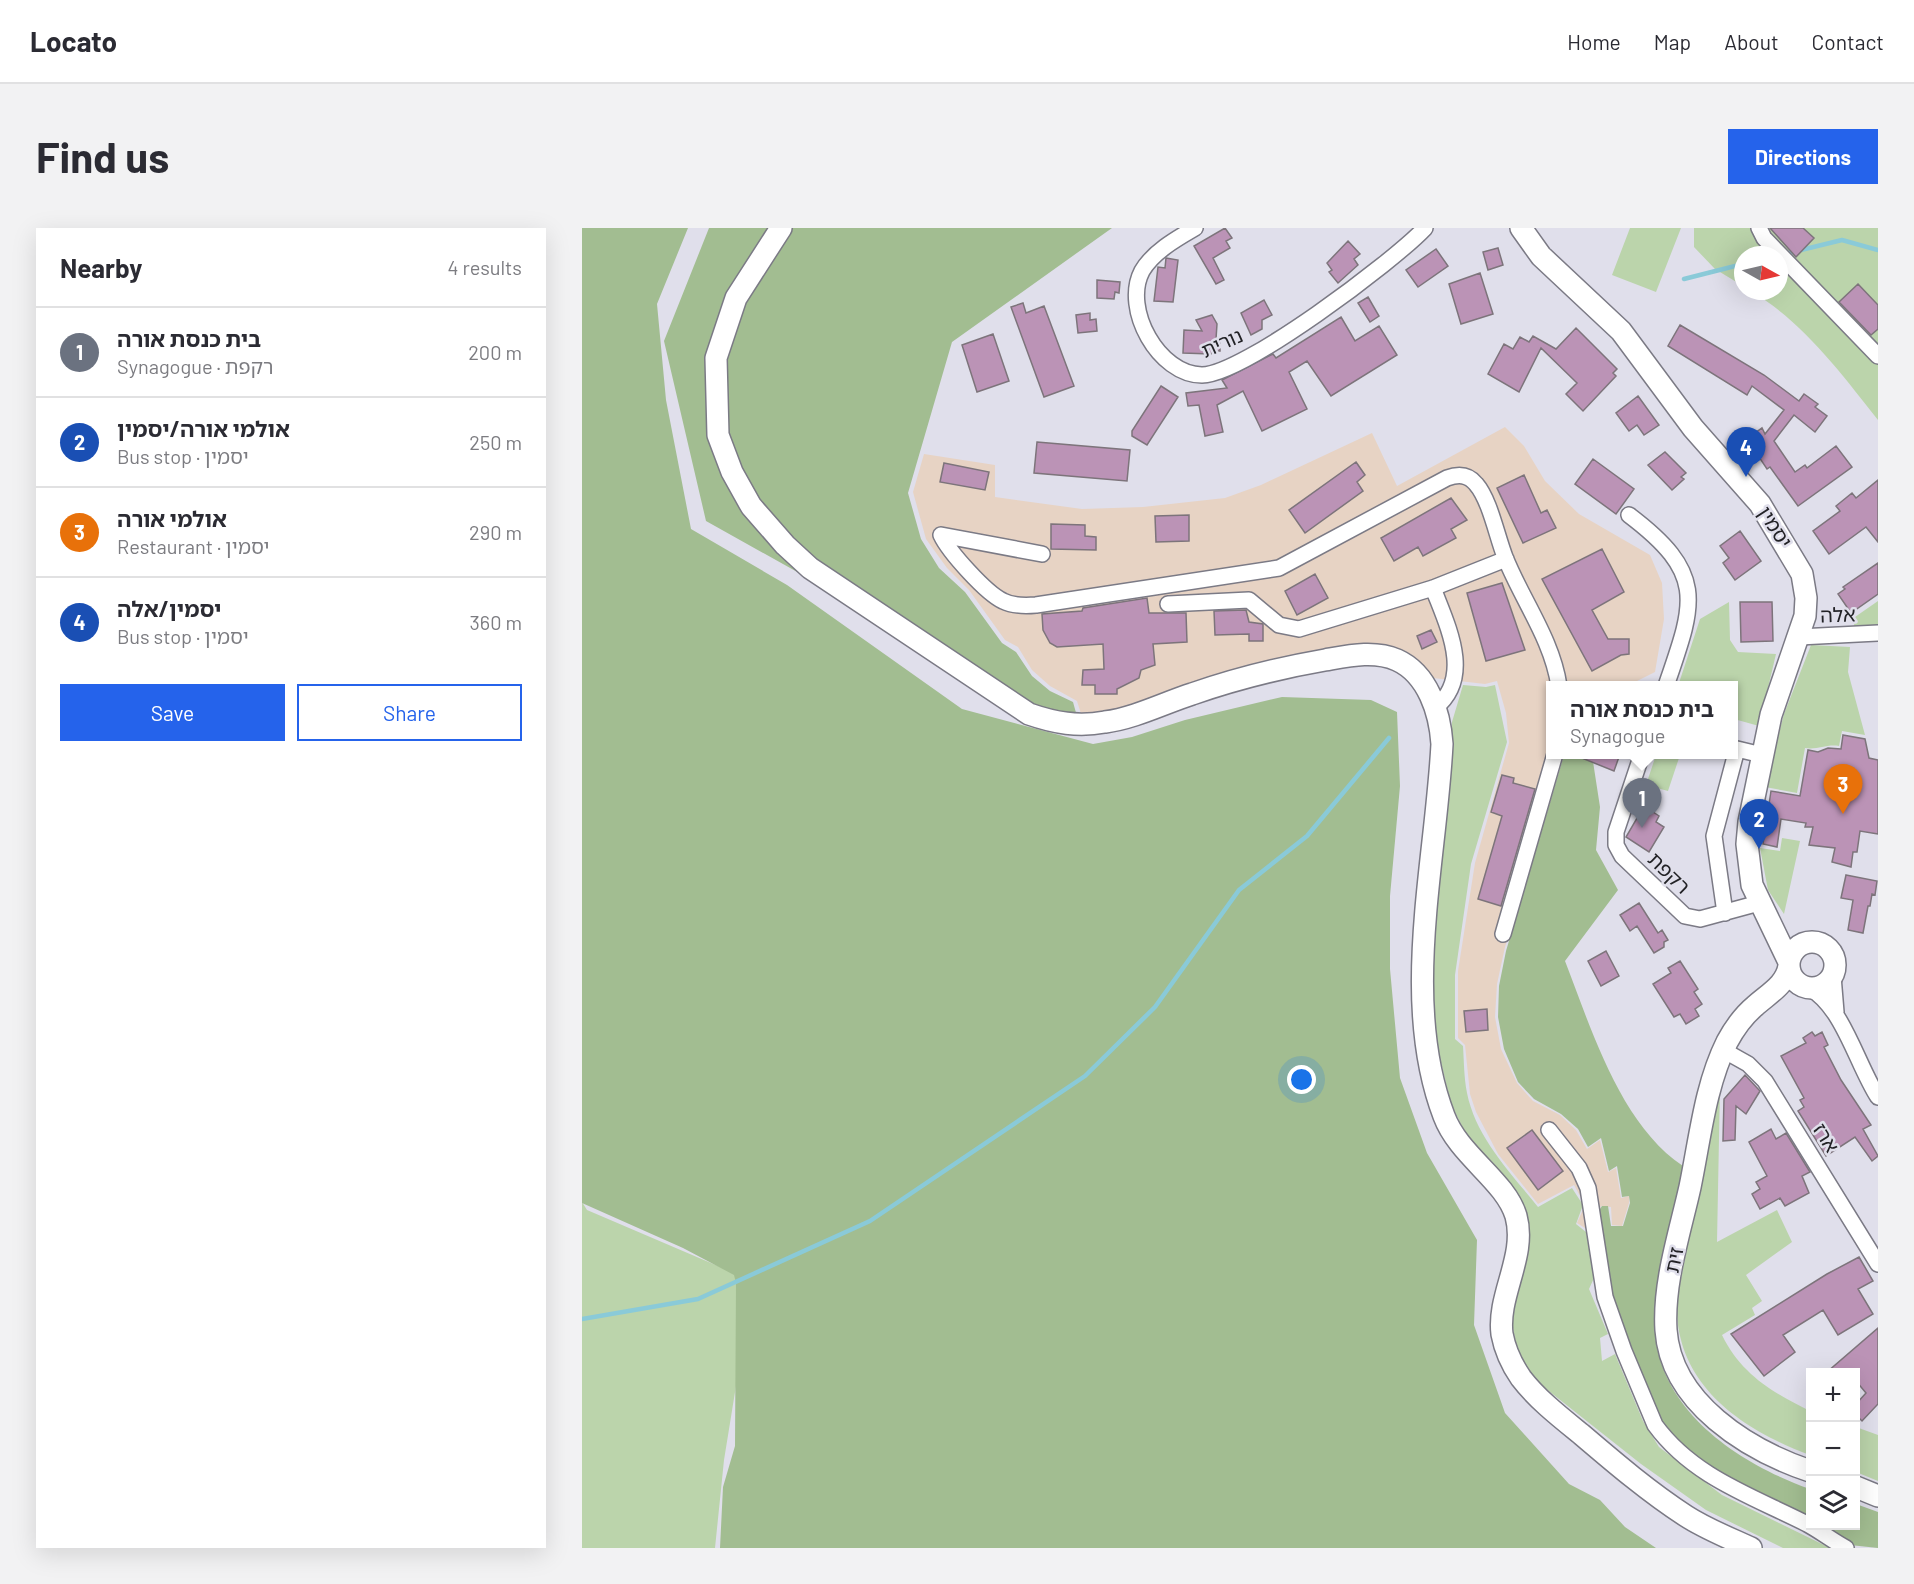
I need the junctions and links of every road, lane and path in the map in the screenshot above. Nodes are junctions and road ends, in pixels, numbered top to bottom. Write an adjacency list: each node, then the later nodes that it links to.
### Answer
1 (781, 228): 16 (main road)
2 (1195, 228): 3 (street, נורית)
3 (1425, 228)
4 (1521, 228): 13 (main road, יסמין)
5 (1758, 228): 6 (street)
6 (1878, 356)
7 (1629, 515): 15 (street)
8 (1042, 554): 9 (street)
9 (1506, 559): 10 (street); 14 (street)
10 (1432, 588): 11 (street); 16 (street)
11 (1168, 604)
12 (1878, 633): 13 (street, אלה)
13 (1799, 637): 18 (main road, יסמין)
14 (1558, 681)
15 (1667, 681)
16 (1435, 708): 38 (main road)
17 (1738, 749): 18 (street)
18 (1762, 755): 22 (main road, יסמין)
19 (1555, 759): 24 (street)
20 (1640, 759): 23 (street, רקפת)
21 (1734, 759): 23 (street)
22 (1759, 903): 23 (street, רקפת); 25 (main road, יסמין); 26 (main road, יסמין)
23 (1725, 913)
24 (1503, 934)
25 (1805, 943): 26 (main road); 27 (main road)
26 (1789, 964): 28 (main road); 29 (main road, זית)
27 (1833, 976): 28 (main road); 30 (street)
28 (1807, 988): 29 (main road, זית); 30 (street)
29 (1764, 998): 31 (main road, זית)
30 (1836, 1015): 32 (street)
31 (1723, 1050): 34 (street, ארז); 35 (main road, זית)
32 (1878, 1097)
33 (1549, 1130): 39 (street)
34 (1878, 1264)
35 (1806, 1469)
36 (1860, 1489): 37 (main road)
37 (1878, 1496)
38 (1751, 1548)
39 (1846, 1548)

